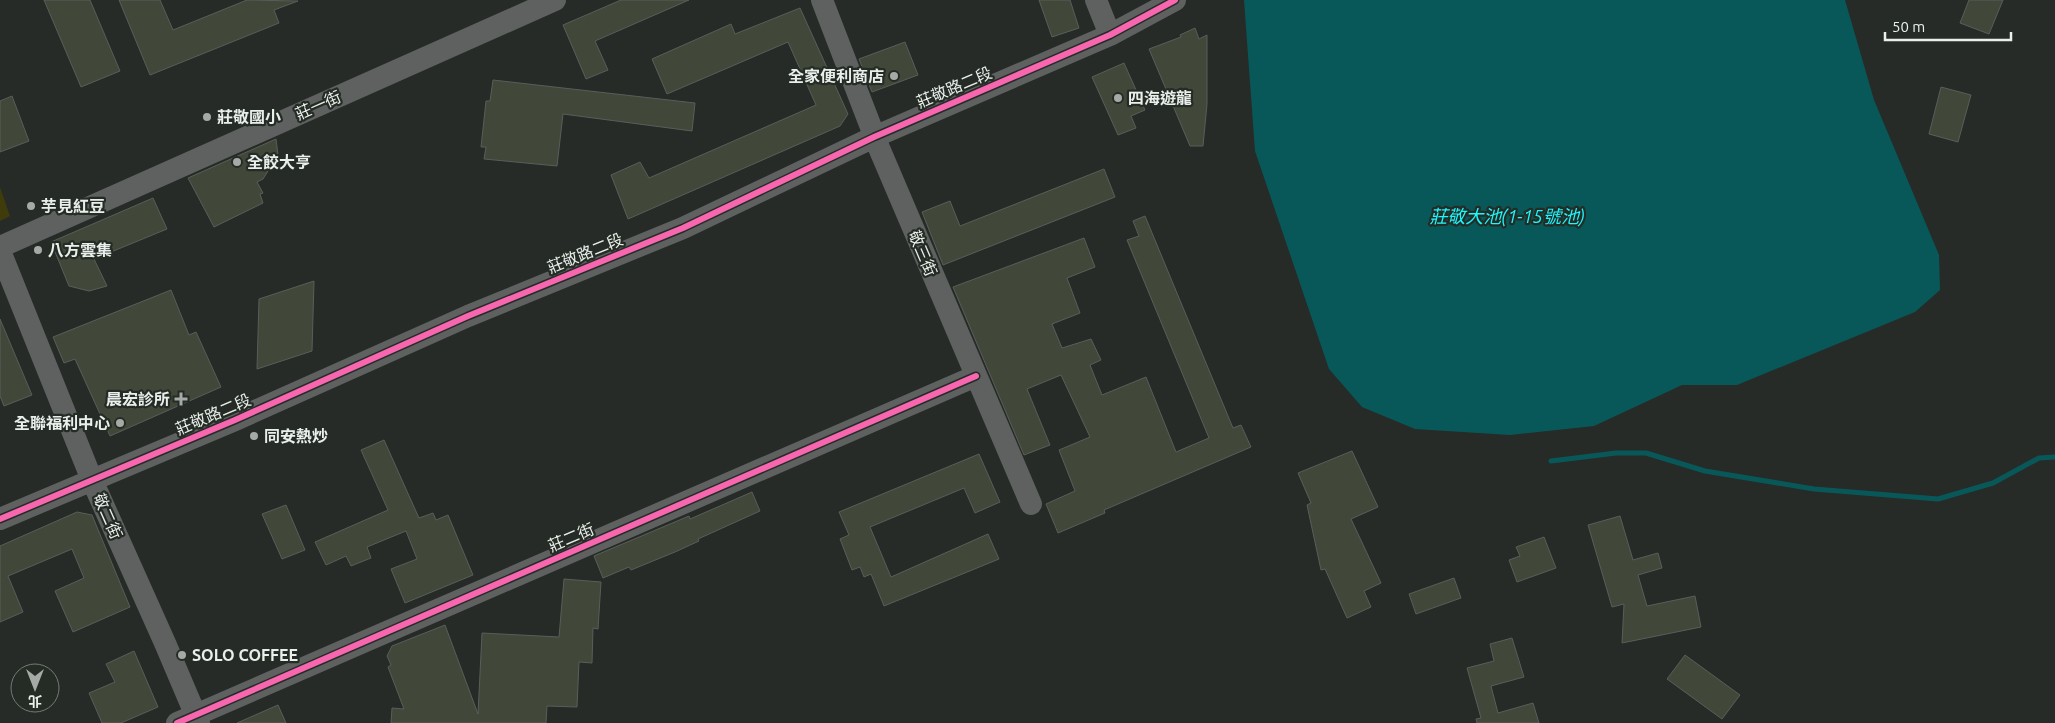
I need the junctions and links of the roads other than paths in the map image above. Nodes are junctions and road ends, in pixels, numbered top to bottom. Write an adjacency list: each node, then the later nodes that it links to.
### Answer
1 (554, 0): 7 (street, 莊一街)
2 (822, 0): 6 (street, 敬三街)
3 (1096, 0): 5 (street)
4 (1175, 0): 5 (street, 莊敬路二段)
5 (1110, 35): 6 (street, 莊敬路二段)
6 (874, 137): 8 (street, 敬三街); 9 (street, 莊敬路二段)
7 (0, 249): 9 (street, 敬二街)
8 (976, 376): 10 (street, 敬三街); 12 (street, 莊二街)
9 (92, 480): 11 (street, 莊敬路二段); 12 (street, 敬二街)
10 (1031, 504)
11 (0, 519)
12 (190, 720)

